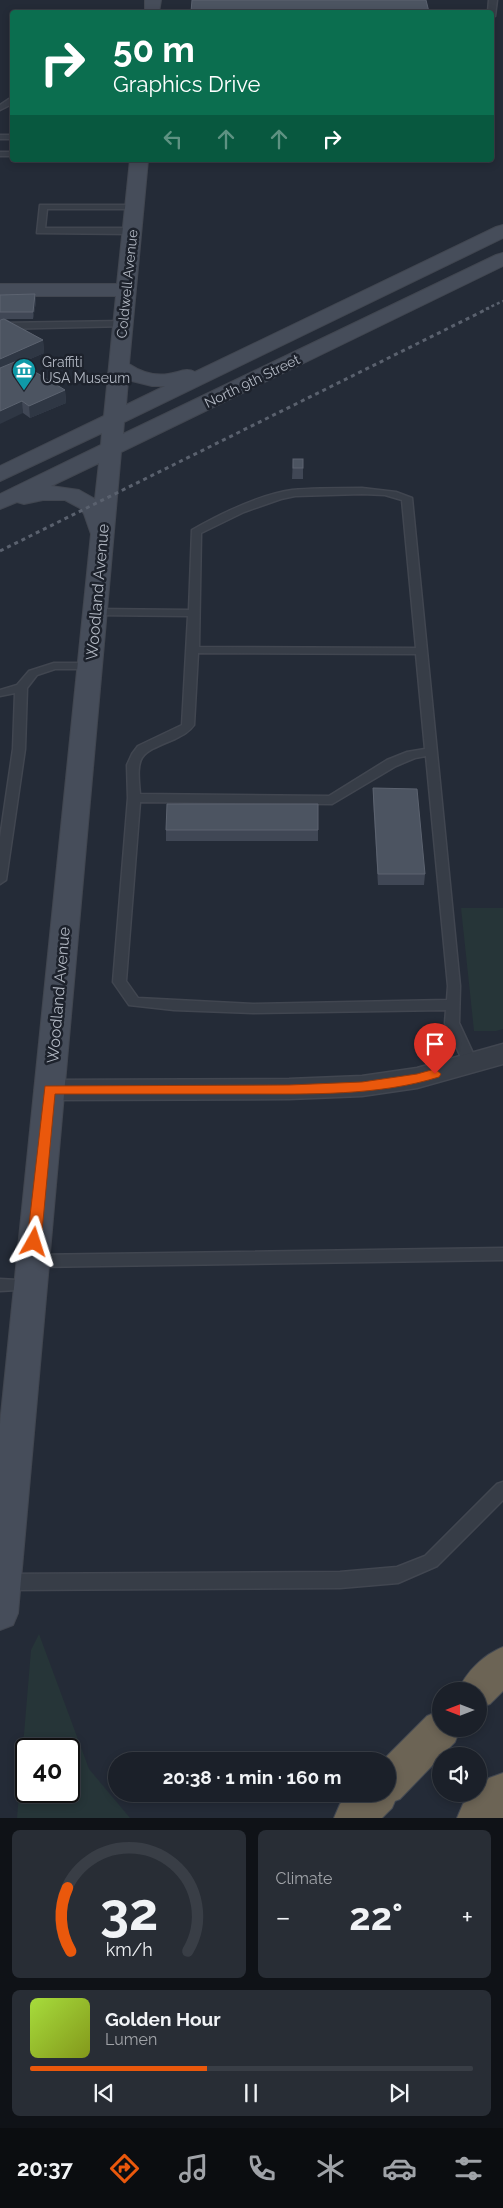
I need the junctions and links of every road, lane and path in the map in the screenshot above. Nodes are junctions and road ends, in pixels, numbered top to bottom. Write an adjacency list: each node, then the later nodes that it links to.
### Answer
1 (139, 162): 2 (street, Coldwell Avenue)
2 (135, 208): 3 (lane); 4 (street, Coldwell Avenue)
3 (107, 219): 3 (lane); 4 (lane)
4 (132, 231): 8 (street, Coldwell Avenue)
5 (503, 231): 11 (street, North 9th Street)
6 (503, 258): 14 (street, North 9th Street)
7 (0, 290): 8 (street)
8 (127, 290): 9 (street, Coldwell Avenue)
9 (124, 324): 10 (lane); 12 (street, Coldwell Avenue)
10 (0, 326)
11 (270, 344): 12 (street); 13 (street, North 9th Street)
12 (119, 366): 13 (street, Coldwell Avenue)
13 (113, 420): 14 (street, Coldwell Avenue); 15 (street, North 9th Street)
14 (111, 450): 16 (street, Coldwell Avenue); 17 (street, North 9th Street)
15 (0, 474)
16 (107, 497): 19 (street, Woodland Avenue)
17 (0, 502)
18 (0, 508): 19 (street)
19 (102, 533): 20 (street, Woodland Avenue)
20 (95, 612): 21 (lane); 24 (street, Woodland Avenue)
21 (193, 612): 22 (lane); 23 (lane)
22 (193, 650): 23 (lane); 28 (lane)
23 (422, 651): 27 (lane)
24 (90, 666): 25 (lane); 33 (street, Woodland Avenue)
25 (21, 688): 26 (lane); 29 (lane)
26 (0, 692)
27 (431, 752): 28 (lane); 30 (lane)
28 (134, 798): 30 (lane)
29 (0, 880)
30 (453, 1005): 32 (lane)
31 (503, 1054): 32 (street)
32 (471, 1064): 33 (street)
33 (49, 1090): 35 (street, Woodland Avenue)
34 (503, 1254): 35 (lane)
35 (21, 1277): 36 (street, Woodland Avenue)
36 (7, 1457): 38 (street, Woodland Avenue)
37 (503, 1489): 39 (lane)
38 (4, 1538): 39 (street, Woodland Avenue)
39 (2, 1598)
40 (503, 1665): 41 (highway)
41 (487, 1682)
42 (432, 1737): 43 (highway)
43 (396, 1775)
44 (503, 1792): 47 (highway)
45 (370, 1802): 46 (highway)
46 (354, 1818)
47 (477, 1818)

